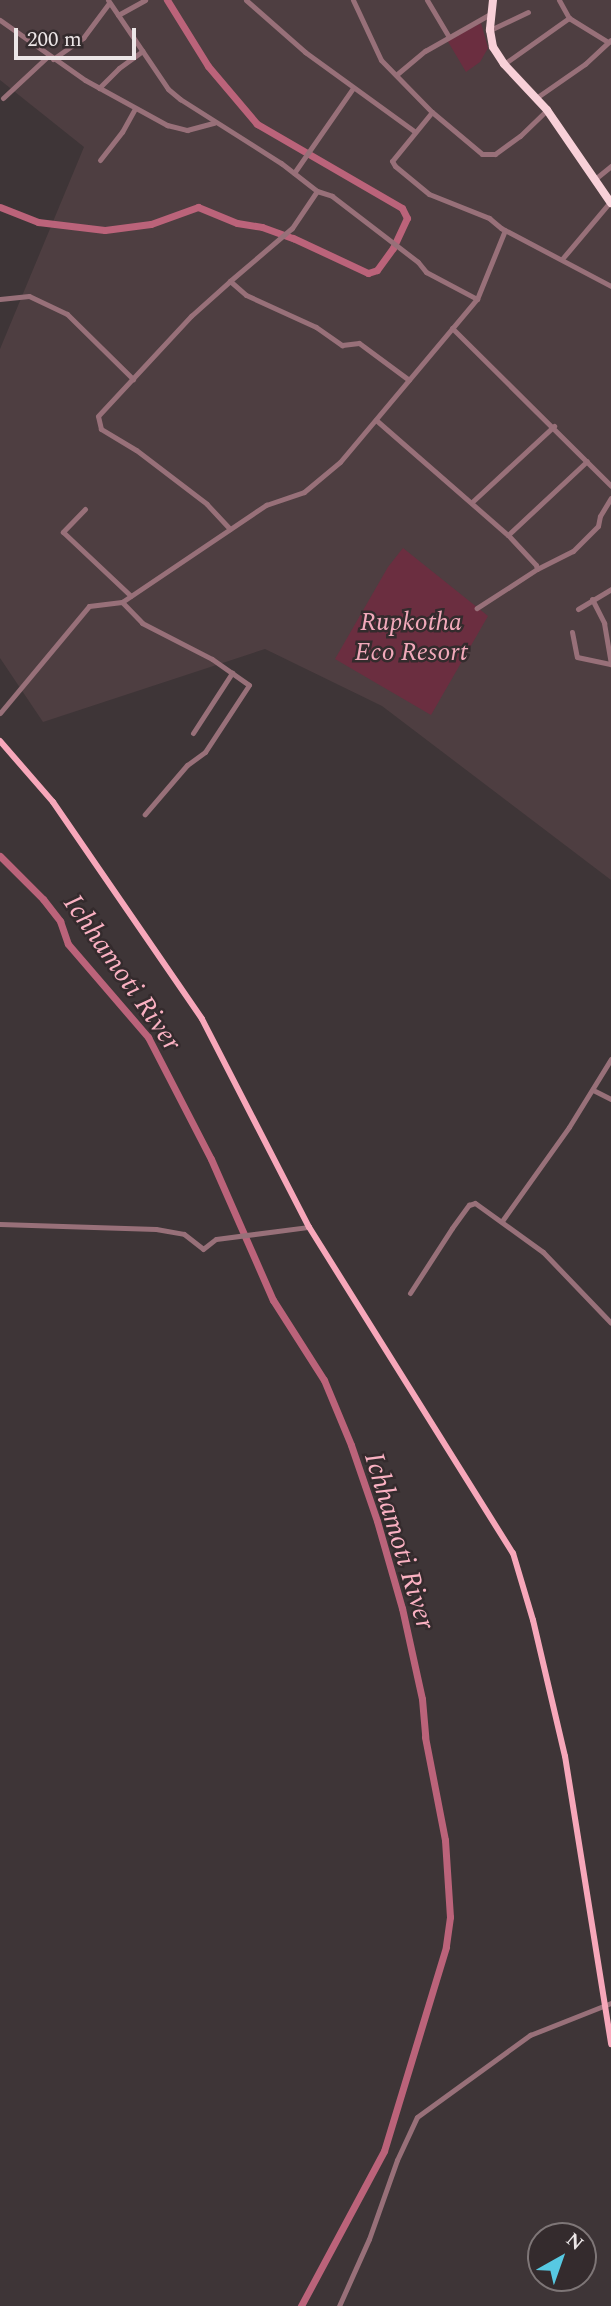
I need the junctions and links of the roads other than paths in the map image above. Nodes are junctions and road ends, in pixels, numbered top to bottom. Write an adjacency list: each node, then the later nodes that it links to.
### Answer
1 (145, 0): 10 (street)
2 (246, 0): 21 (street)
3 (353, 0): 19 (street)
4 (427, 0): 14 (street)
5 (494, 0): 9 (highway)
6 (559, 0): 11 (street)
7 (108, 2): 10 (street); 17 (street)
8 (528, 12): 13 (street)
9 (492, 13): 13 (highway); 14 (street)
10 (118, 15): 16 (street)
11 (569, 18): 15 (street); 18 (street)
12 (0, 20): 17 (street)
13 (490, 30): 18 (highway)
14 (449, 37): 19 (street)
15 (609, 41): 23 (street)
16 (142, 51): 20 (street); 27 (street)
17 (50, 57): 20 (street); 22 (street)
18 (504, 64): 23 (highway)
19 (396, 75): 26 (street)
20 (99, 88): 24 (street)
21 (353, 88): 28 (street); 31 (street)
22 (3, 98)
23 (536, 98): 25 (highway)
24 (135, 109): 27 (street); 29 (street)
25 (547, 110): 26 (street); 32 (highway)
26 (432, 112): 28 (street)
27 (215, 123): 31 (street)
28 (414, 131): 35 (street)
29 (100, 160)
30 (611, 166): 32 (street)
31 (294, 173): 33 (street)
32 (595, 179): 34 (highway)
33 (317, 191): 37 (street); 40 (street)
34 (610, 203): 36 (street)
35 (505, 230): 36 (street); 40 (street)
36 (562, 259): 38 (street)
37 (230, 281): 42 (street); 43 (street)
38 (611, 286)
39 (0, 299): 42 (street)
40 (477, 299): 41 (street)
41 (452, 328): 43 (street); 45 (street)
42 (133, 379): 51 (street)
43 (409, 380): 44 (street)
44 (376, 419): 49 (street); 51 (street)
45 (554, 426): 46 (street); 49 (street)
46 (587, 461): 47 (street); 52 (street)
47 (611, 486)
48 (611, 498): 53 (street)
49 (472, 502): 52 (street)
50 (85, 509): 55 (street)
51 (230, 529): 55 (street)
52 (509, 536): 53 (street)
53 (537, 569): 58 (street)
54 (611, 589): 56 (street)
55 (131, 596): 57 (street)
56 (592, 600): 59 (street); 61 (street)
57 (122, 602): 62 (street); 63 (street)
58 (477, 608)
59 (578, 608)
60 (572, 632): 61 (street)
61 (611, 664)
62 (232, 673): 64 (street); 66 (street)
63 (0, 713)
64 (193, 733)
65 (0, 741): 72 (main road)
66 (145, 814)
67 (611, 1059): 68 (street)
68 (593, 1090): 69 (street); 70 (street)
69 (611, 1099)
70 (502, 1221): 73 (street); 74 (street)
71 (0, 1224): 72 (street)
72 (309, 1227): 75 (main road)
73 (410, 1293)
74 (611, 1324)
75 (607, 2004): 76 (main road); 77 (street)
76 (611, 2044)
77 (339, 2306)

